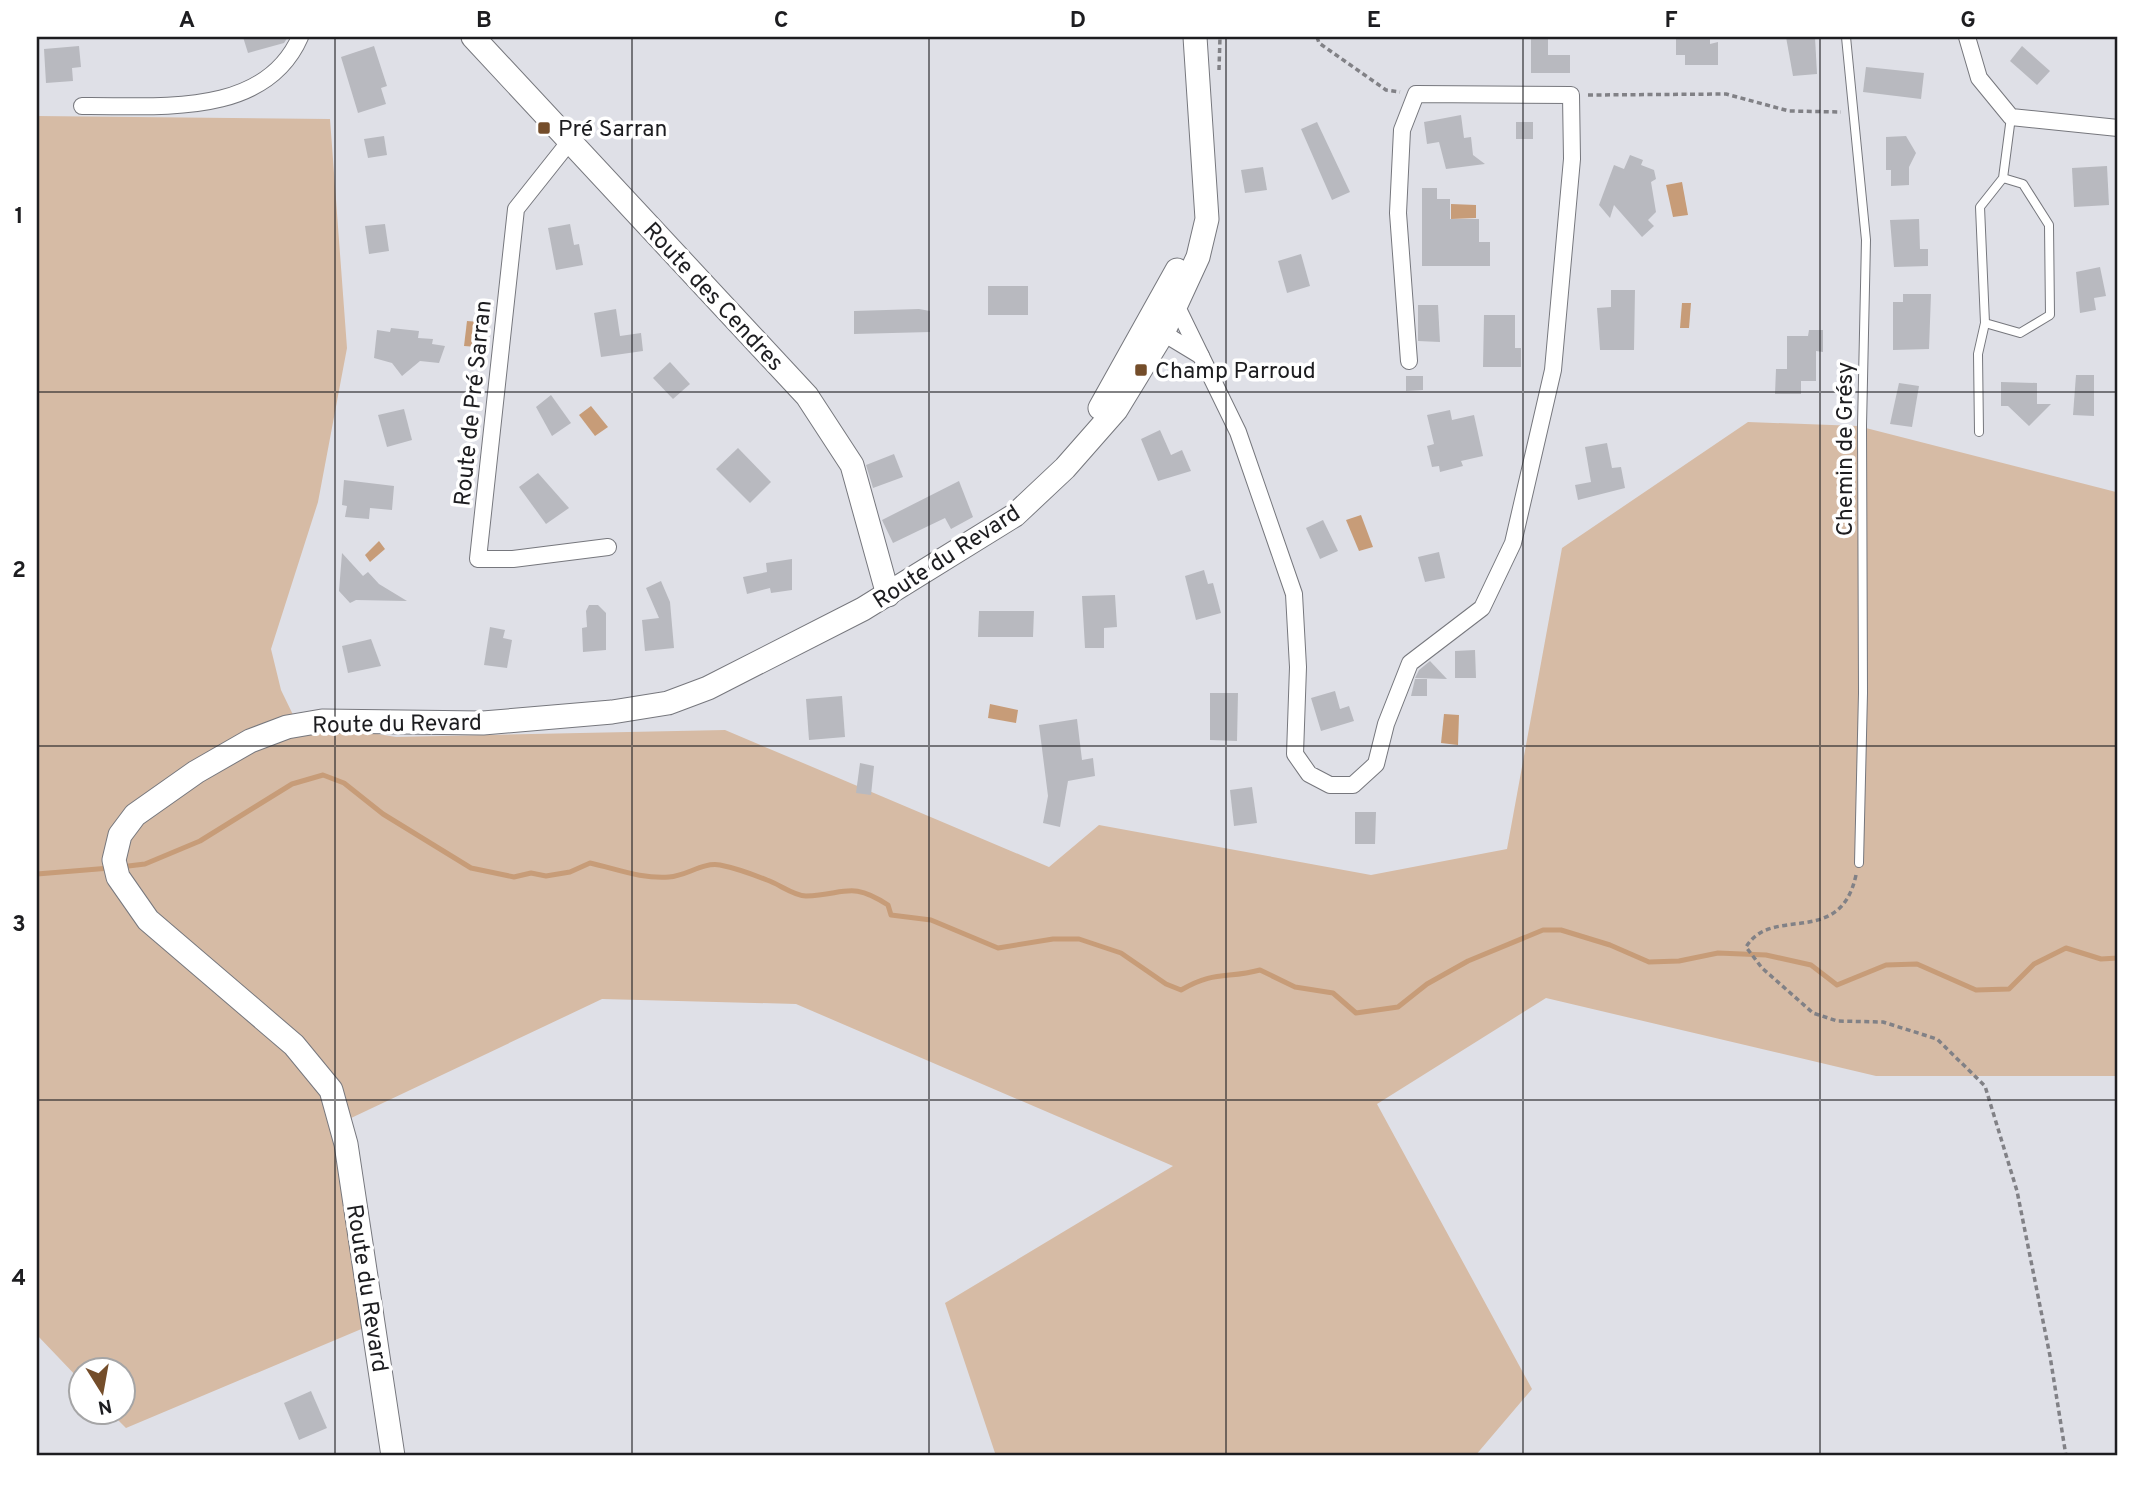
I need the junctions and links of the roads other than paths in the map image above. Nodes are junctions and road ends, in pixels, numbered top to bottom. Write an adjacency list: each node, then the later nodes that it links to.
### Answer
1 (300, 37): 6 (street)
2 (473, 37): 9 (main road, Route des Cendres)
3 (1195, 37): 11 (main road, Route du Revard)
4 (1846, 37): 20 (lane, Chemin de Grésy)
5 (1967, 37): 7 (street)
6 (82, 106)
7 (2011, 117): 8 (street); 10 (lane)
8 (2118, 128)
9 (570, 141): 18 (street, Route de Pré Sarran); 19 (main road, Route des Cendres)
10 (2003, 178): 12 (lane); 12 (lane)
11 (1165, 310): 13 (main road, Route du Revard); 14 (street); 17 (main road, Route du Revard)
12 (1985, 323): 16 (lane)
13 (1163, 333): 14 (street); 17 (main road, Route du Revard)
14 (1201, 356): 15 (street)
15 (1409, 360)
16 (1979, 432)
17 (1065, 468): 19 (main road, Route du Revard)
18 (608, 547)
19 (888, 595): 21 (main road, Route du Revard)
20 (1859, 863)
21 (393, 1456)

